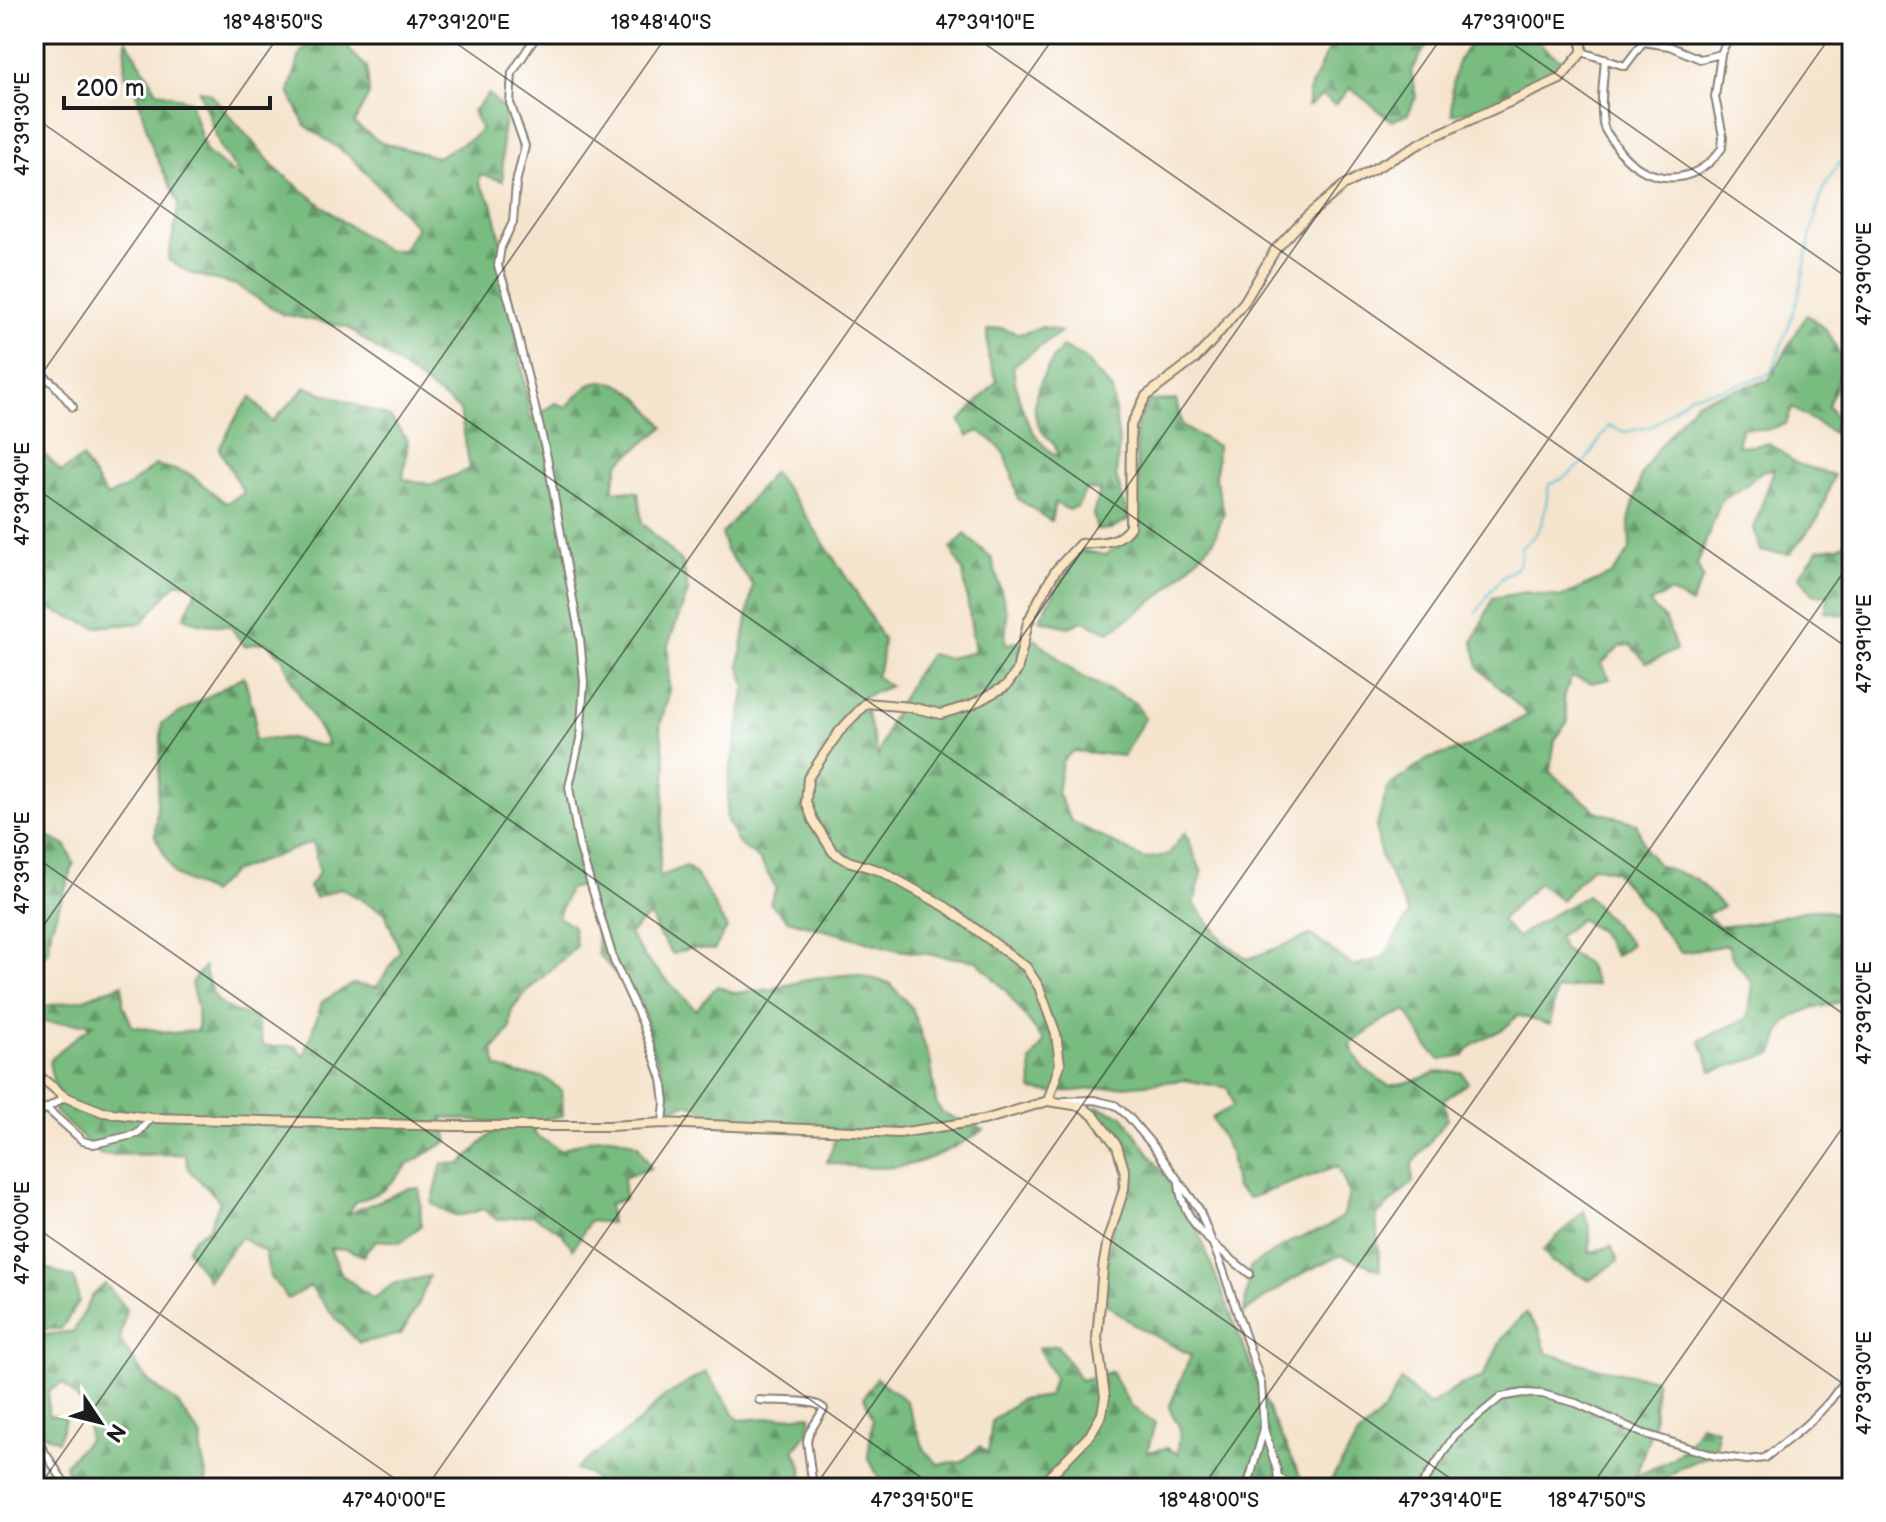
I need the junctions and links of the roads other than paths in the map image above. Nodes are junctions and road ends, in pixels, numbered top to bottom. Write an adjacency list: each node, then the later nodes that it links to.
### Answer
1 (1582, 34): 4 (street)
2 (1730, 34): 5 (street)
3 (533, 41): 15 (street)
4 (1582, 52): 6 (street); 11 (street)
5 (1721, 54): 6 (street); 6 (street)
6 (1605, 58)
7 (34, 368): 8 (street)
8 (73, 407)
9 (34, 1072): 10 (street)
10 (65, 1097): 12 (street); 14 (street)
11 (1048, 1101): 15 (street); 16 (street); 28 (street)
12 (46, 1108): 13 (street); 14 (street)
13 (34, 1116)
14 (151, 1118): 15 (street)
15 (663, 1123)
16 (1178, 1180): 17 (street); 17 (street)
17 (1210, 1240): 18 (street); 22 (street)
18 (1250, 1274)
19 (1852, 1376): 32 (street)
20 (759, 1400): 27 (street)
21 (1852, 1407): 25 (street)
22 (1264, 1429): 24 (street); 29 (street)
23 (34, 1436): 26 (street)
24 (1278, 1477): 30 (street); 31 (street)
25 (1852, 1485)
26 (68, 1488)
27 (813, 1488)
28 (1038, 1488)
29 (1247, 1488)
30 (1279, 1488)
31 (1294, 1488)
32 (1420, 1488)

